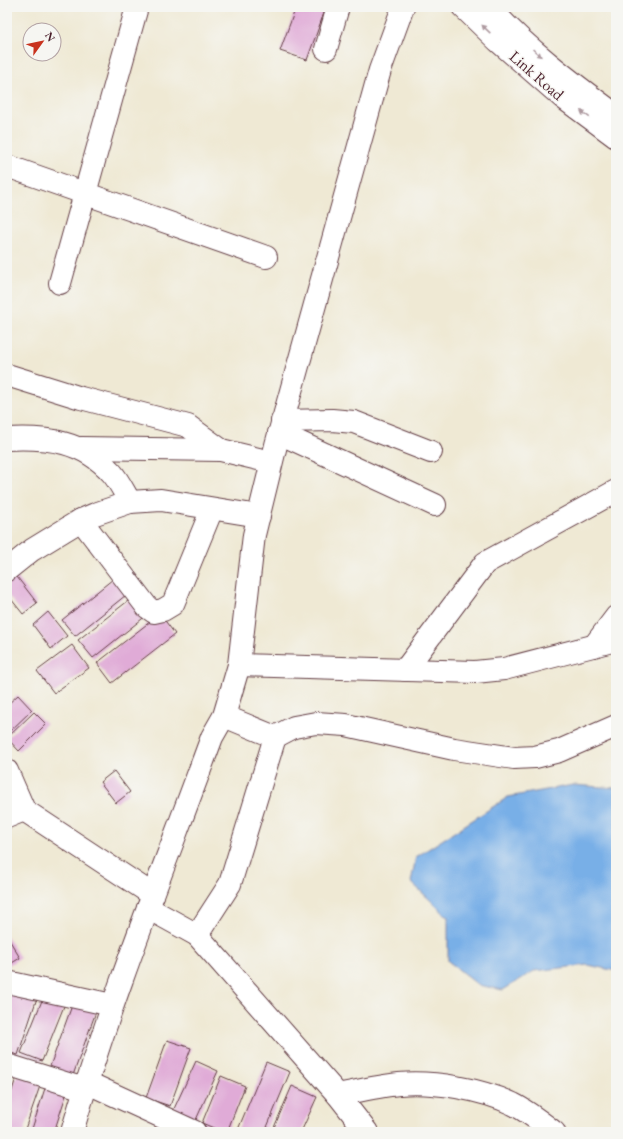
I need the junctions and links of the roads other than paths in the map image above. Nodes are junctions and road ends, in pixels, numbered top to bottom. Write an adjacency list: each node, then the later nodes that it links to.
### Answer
1 (137, 7): 10 (street)
2 (338, 7): 6 (street)
3 (403, 7): 14 (street)
4 (463, 7): 8 (street, Link Road, one-way to 4)
5 (489, 7): 7 (street, Link Road, one-way to 7)
6 (326, 49)
7 (616, 115)
8 (616, 137)
9 (7, 166): 10 (street)
10 (85, 194): 11 (street); 12 (street)
11 (266, 257)
12 (60, 283)
13 (7, 375): 17 (street)
14 (281, 427): 18 (street); 19 (street); 22 (street)
15 (7, 439): 16 (street)
16 (81, 448): 17 (street); 21 (street)
17 (221, 450): 19 (street)
18 (431, 452)
19 (271, 462): 24 (street)
20 (616, 491): 31 (street)
21 (130, 502): 23 (street); 25 (street)
22 (435, 506)
23 (212, 509): 24 (street); 25 (street)
24 (259, 516): 30 (street)
25 (81, 520): 26 (street)
26 (7, 570)
27 (616, 617): 29 (street)
28 (616, 640): 29 (street)
29 (594, 646): 31 (street)
30 (239, 664): 31 (street); 32 (street)
31 (405, 670)
32 (224, 716): 34 (street); 37 (street)
33 (616, 726): 34 (street)
34 (275, 737): 38 (street)
35 (7, 771): 36 (street)
36 (16, 813): 37 (street)
37 (151, 902): 38 (street); 40 (street)
38 (197, 935): 43 (street)
39 (7, 983): 40 (street)
40 (112, 1005): 42 (street)
41 (7, 1065): 42 (street)
42 (85, 1085): 44 (street); 45 (street)
43 (338, 1095): 46 (street); 47 (street)
44 (72, 1132)
45 (195, 1132)
46 (367, 1132)
47 (554, 1132)

